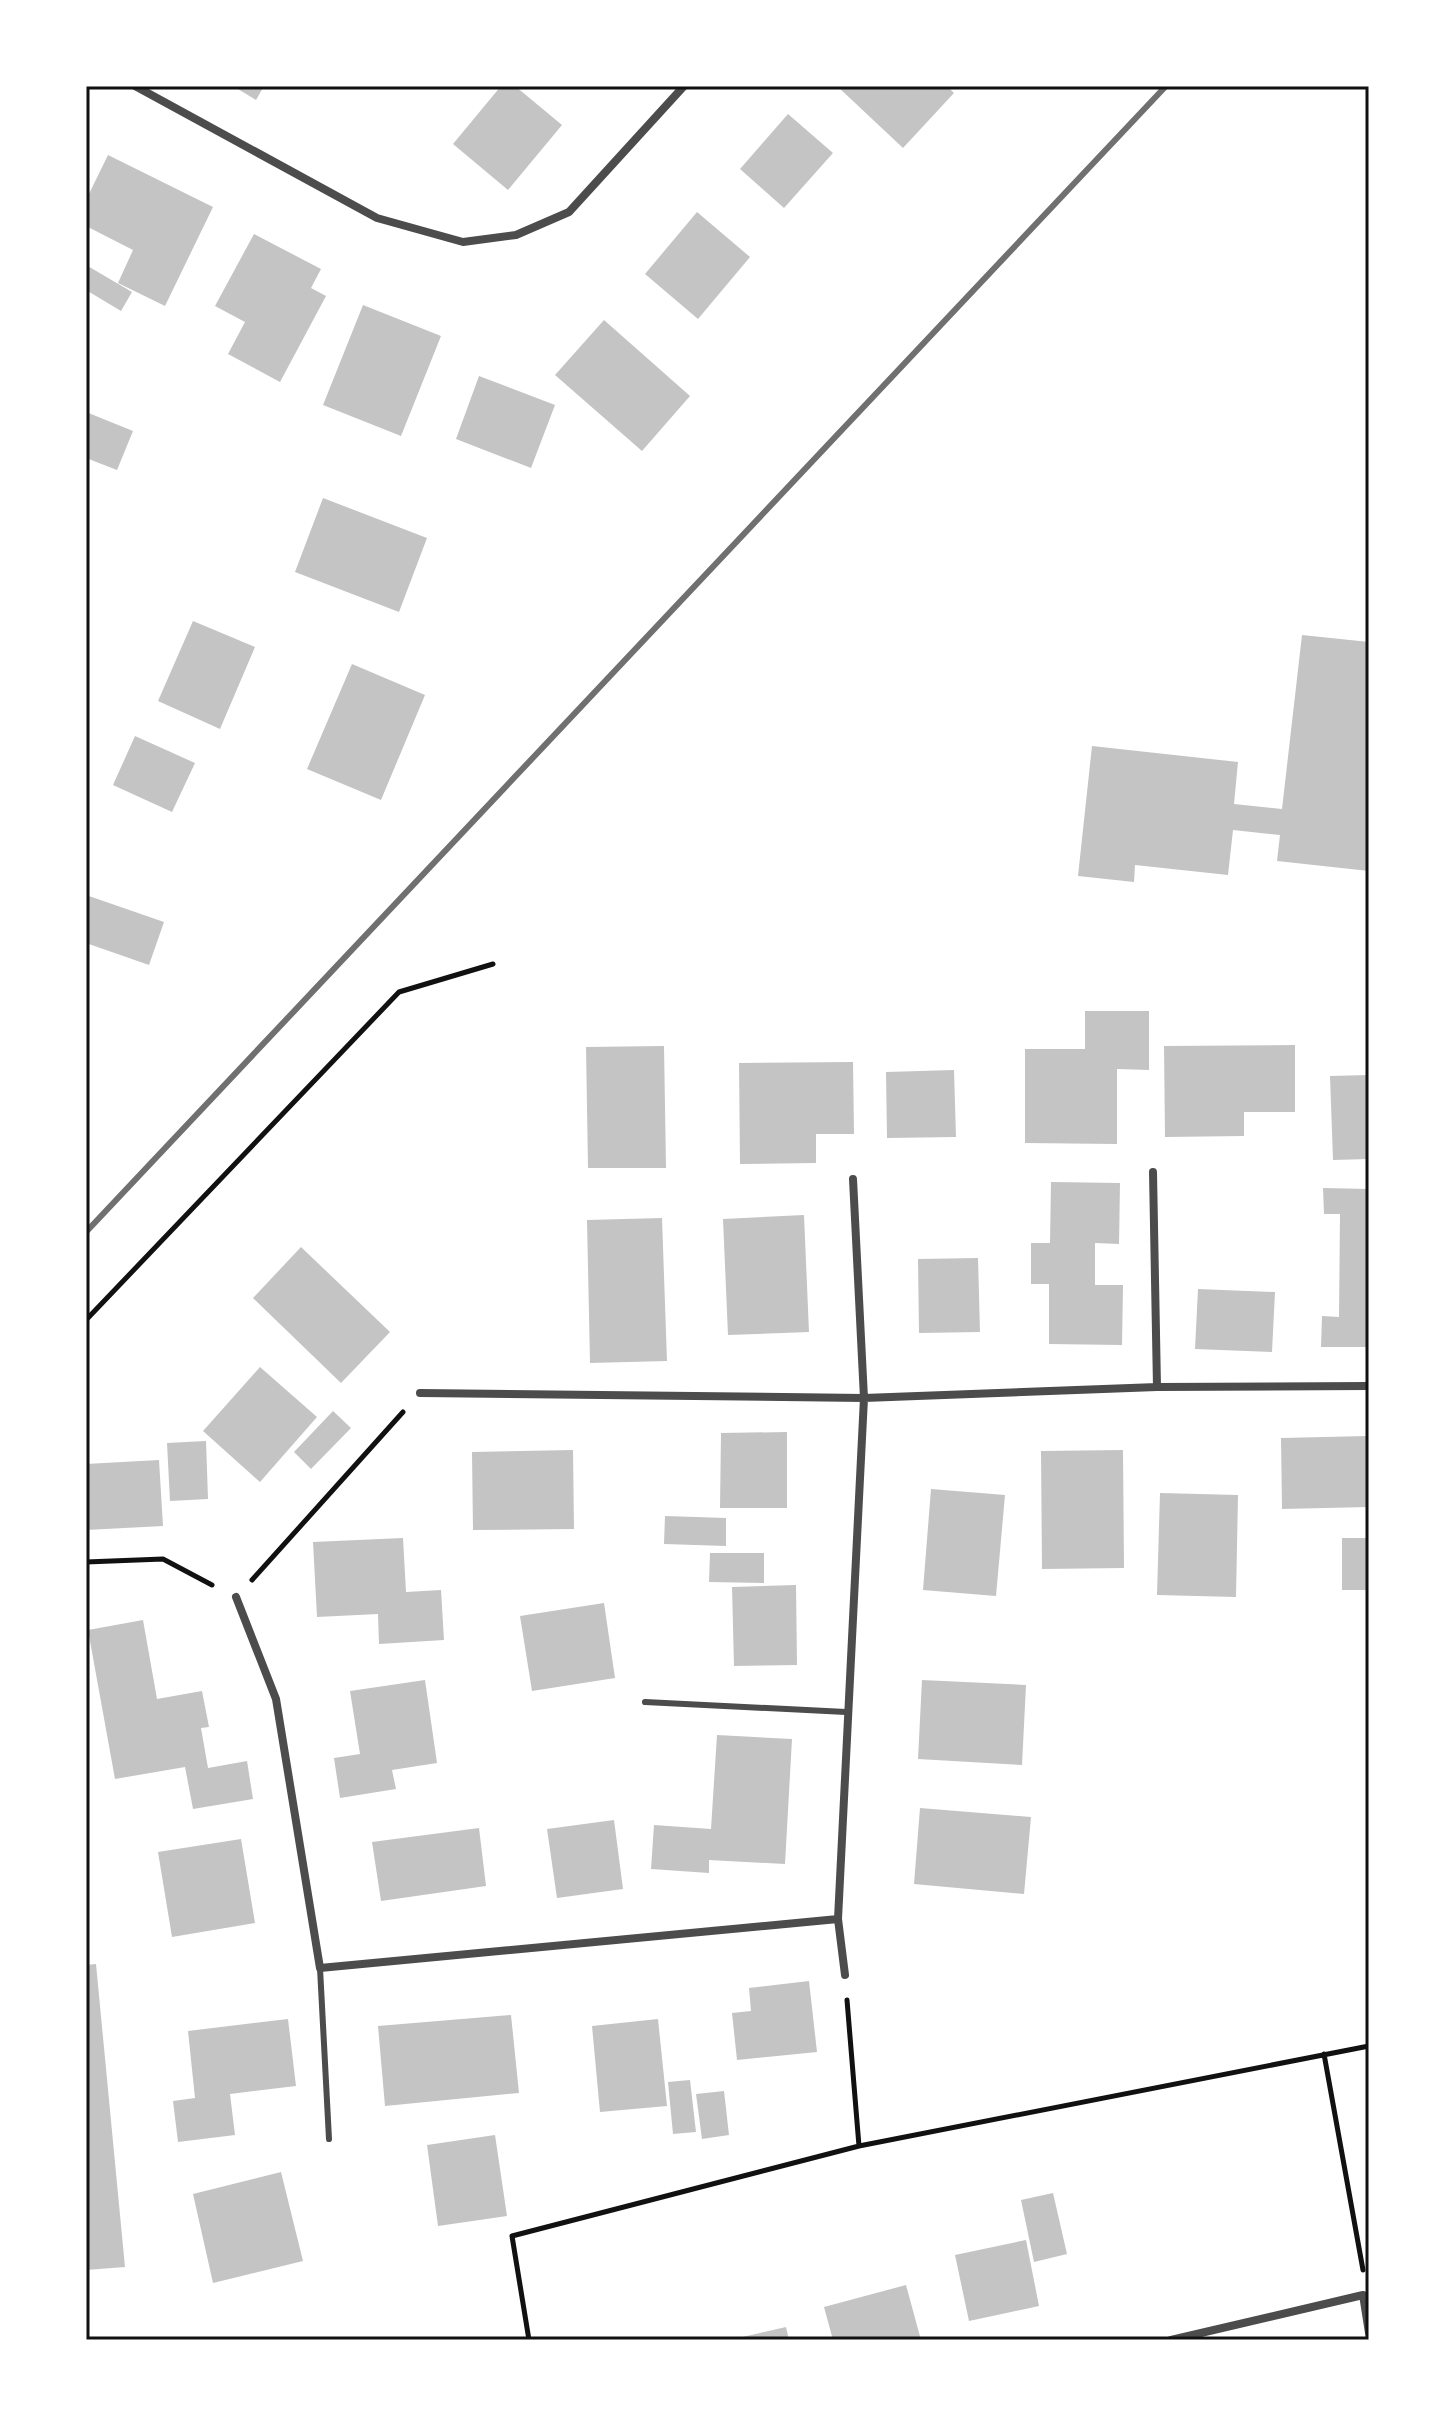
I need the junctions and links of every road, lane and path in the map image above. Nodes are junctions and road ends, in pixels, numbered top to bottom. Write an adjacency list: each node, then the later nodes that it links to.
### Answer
1 (135, 86): 2 (street)
2 (684, 86)
3 (493, 964): 6 (path)
4 (1153, 1172): 8 (street)
5 (853, 1179): 10 (street)
6 (86, 1320)
7 (1369, 1386): 8 (street)
8 (1157, 1387): 10 (street)
9 (420, 1393): 10 (street); 12 (path)
10 (864, 1398): 14 (street)
11 (86, 1562): 12 (path)
12 (236, 1597): 16 (street)
13 (645, 1702): 14 (lane)
14 (846, 1712): 15 (street)
15 (838, 1919): 16 (street); 17 (street)
16 (320, 1968): 20 (lane)
17 (845, 1975): 21 (path)
18 (1369, 2046): 19 (path)
19 (1324, 2054): 21 (path); 22 (path)
20 (329, 2139)
21 (859, 2146): 24 (path)
22 (1363, 2295): 23 (street); 25 (street)
23 (1369, 2333)
24 (529, 2340)
25 (1171, 2340)

